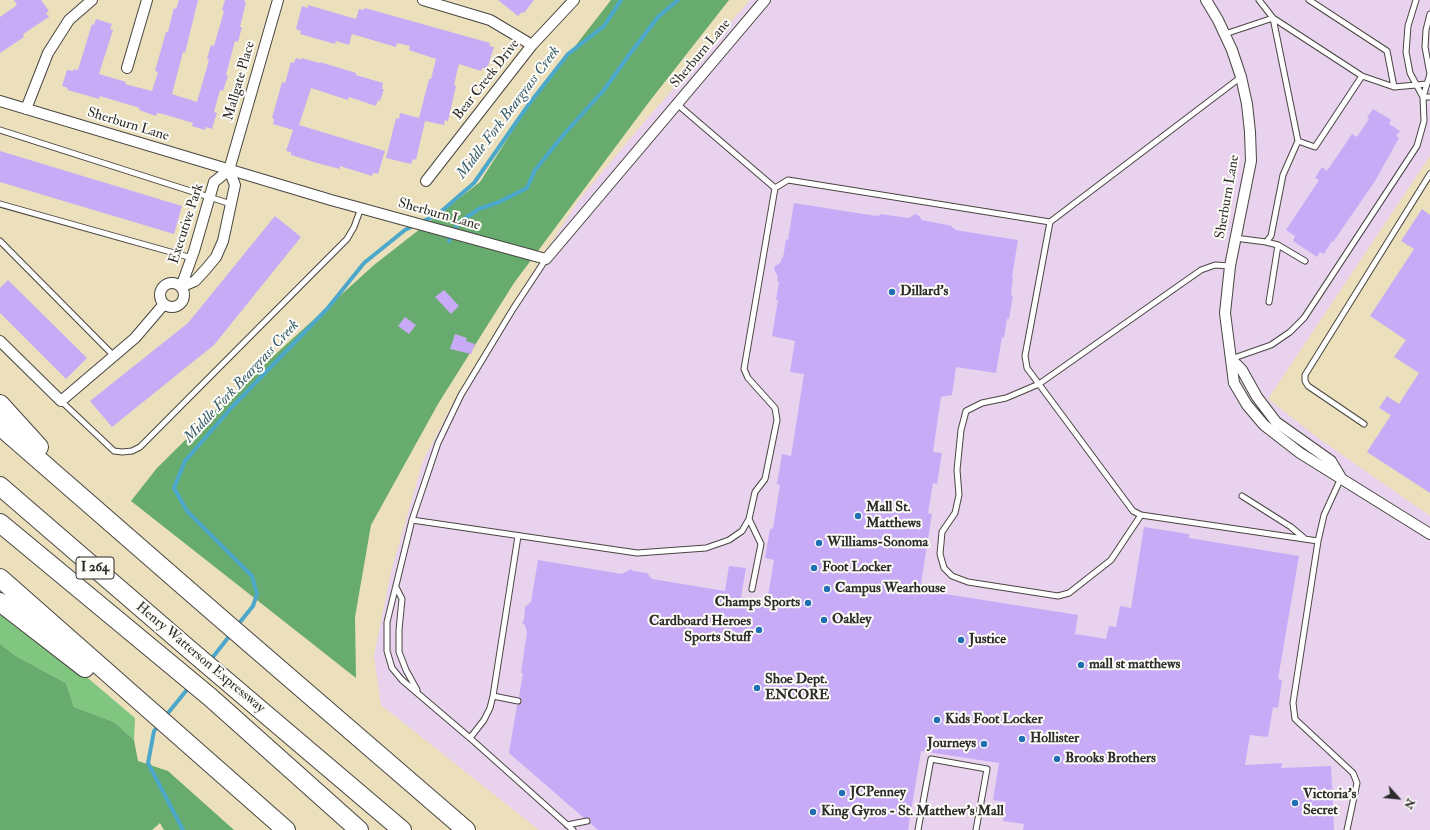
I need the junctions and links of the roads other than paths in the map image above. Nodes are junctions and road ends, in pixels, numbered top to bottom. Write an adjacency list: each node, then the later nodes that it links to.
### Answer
1 (147, 0): 15 (street)
2 (278, 0): 28 (street, Mallgate Place)
3 (426, 0): 14 (street)
4 (574, 0): 14 (street, Bear Creek Drive)
5 (764, 0): 24 (street, Sherburn Lane)
6 (1206, 0): 13 (street, Sherburn Lane)
7 (1259, 0): 12 (lane)
8 (1309, 0): 20 (lane)
9 (1416, 0): 19 (lane)
10 (89, 1): 25 (street)
11 (1430, 14): 18 (lane)
12 (1273, 18): 13 (lane); 17 (lane); 27 (lane)
13 (1225, 34): 16 (street, Sherburn Lane)
14 (532, 45): 30 (street, Bear Creek Drive)
15 (127, 68)
16 (1241, 76): 36 (lane); 37 (street, Sherburn Lane)
17 (1362, 76): 20 (lane); 27 (lane)
18 (1427, 84): 19 (lane); 21 (lane)
19 (1417, 85): 20 (lane); 21 (lane)
20 (1394, 87)
21 (1423, 97): 22 (lane); 50 (lane)
22 (1430, 97)
23 (0, 101): 25 (street, Sherburn Lane)
24 (677, 104): 31 (lane); 42 (street, Sherburn Lane)
25 (26, 109): 28 (street, Sherburn Lane)
26 (0, 130): 32 (lane)
27 (1298, 142): 39 (lane)
28 (229, 170): 32 (street, Executive Park); 34 (street, Executive Park); 35 (street, Sherburn Lane)
29 (1430, 174): 54 (lane)
30 (426, 181)
31 (775, 188): 36 (lane); 61 (lane)
32 (210, 197): 34 (lane); 41 (street, Executive Park)
33 (0, 204): 41 (lane)
34 (231, 204): 45 (street, Executive Park)
35 (361, 208): 42 (street, Sherburn Lane); 52 (lane)
36 (1050, 222): 51 (lane)
37 (1235, 238): 39 (lane); 44 (street, Sherburn Lane)
38 (0, 241): 49 (lane)
39 (1266, 242): 40 (lane)
40 (1278, 245): 43 (lane); 46 (lane)
41 (192, 258): 45 (street, Executive Park)
42 (546, 259): 62 (lane)
43 (1305, 261)
44 (1230, 266): 50 (street, Sherburn Lane); 51 (lane)
45 (181, 286): 47 (street, Executive Park); 47 (street, Executive Park)
46 (1269, 302)
47 (164, 304): 49 (street)
48 (0, 341): 52 (street)
49 (114, 356): 52 (street)
50 (1231, 359): 56 (street)
51 (1039, 384): 60 (lane); 60 (lane)
52 (61, 401)
53 (0, 404): 59 (highway)
54 (1364, 424)
55 (0, 426): 59 (highway)
56 (1341, 478): 64 (street); 67 (lane)
57 (0, 486): 81 (highway, Henry Watterson Expressway / I 264)
58 (1242, 496): 66 (lane)
59 (98, 511): 82 (highway)
60 (1141, 515): 66 (lane)
61 (749, 519): 65 (lane); 70 (lane)
62 (412, 520): 65 (lane); 69 (lane)
63 (0, 523): 80 (highway, Henry Watterson Expressway / I 264)
64 (1430, 534)
65 (518, 536): 73 (lane)
66 (1304, 539): 67 (lane)
67 (1318, 541): 86 (lane)
68 (0, 578): 75 (highway)
69 (396, 587): 72 (lane); 72 (lane)
70 (752, 589)
71 (0, 602): 75 (highway)
72 (418, 693): 76 (lane)
73 (493, 696): 74 (lane); 76 (lane)
74 (518, 701)
75 (140, 706): 79 (highway)
76 (470, 738): 78 (lane)
77 (587, 821): 78 (lane)
78 (567, 825): 83 (lane)
79 (286, 830)
80 (359, 830)
81 (402, 830)
82 (466, 830)
83 (573, 830)
84 (918, 830): 85 (lane)
85 (976, 830)
86 (1347, 830)

